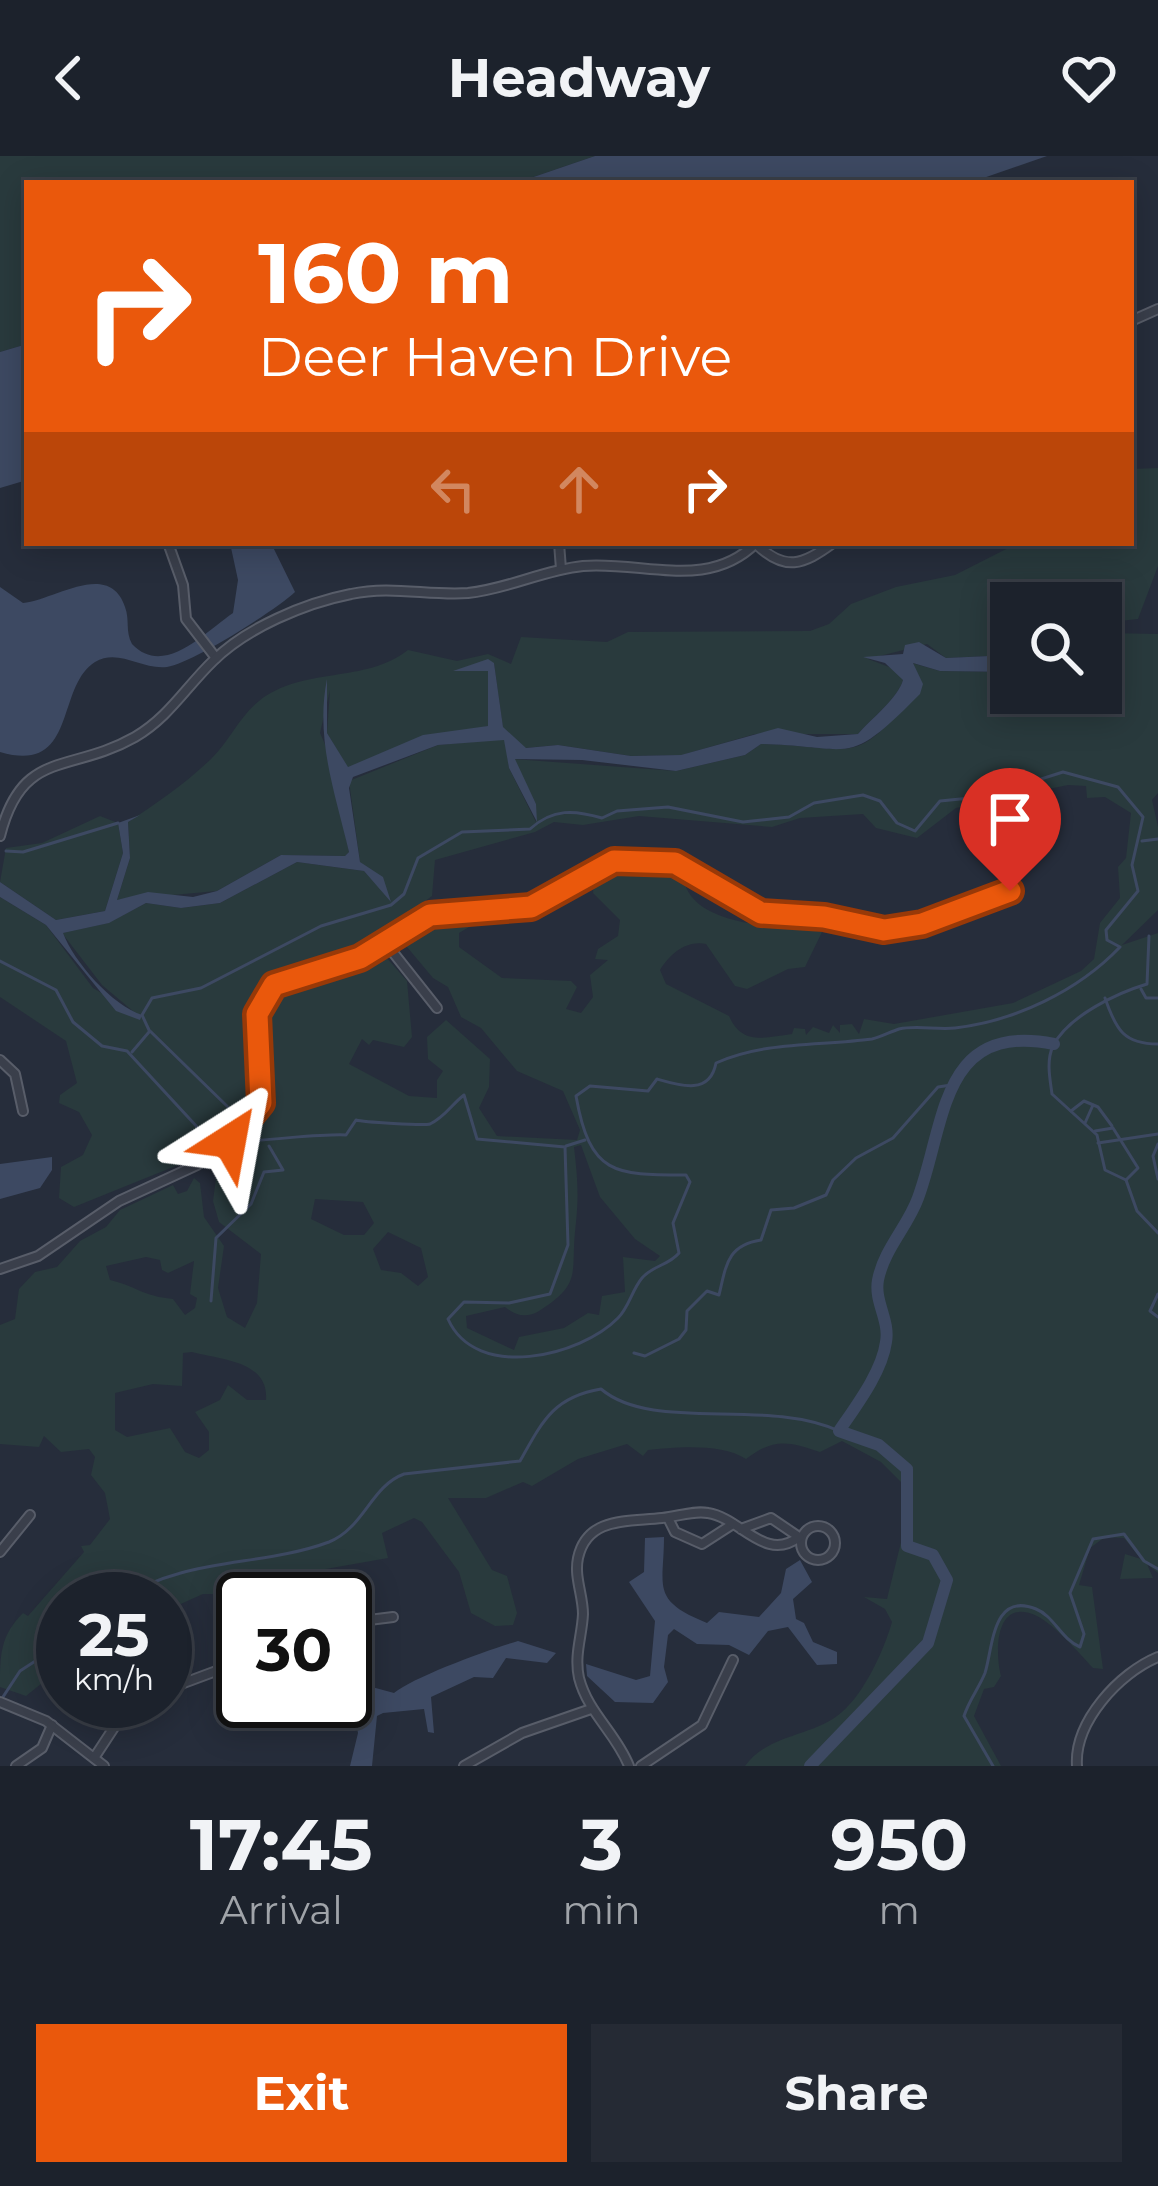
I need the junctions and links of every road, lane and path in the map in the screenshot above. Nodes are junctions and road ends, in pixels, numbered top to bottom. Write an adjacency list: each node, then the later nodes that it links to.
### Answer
1 (170, 546): 7 (street)
2 (559, 546): 6 (street)
3 (752, 546): 6 (street)
4 (759, 546): 5 (street)
5 (828, 546)
6 (561, 569): 7 (street)
7 (212, 654): 8 (street)
8 (3, 810): 9 (street)
9 (0, 836)
10 (1017, 890): 11 (street)
11 (384, 941): 12 (street); 15 (street)
12 (437, 1008)
13 (0, 1060): 14 (street)
14 (23, 1111)
15 (0, 1269)
16 (30, 1515): 20 (street)
17 (668, 1517): 18 (street); 18 (street); 26 (street)
18 (737, 1527): 19 (street); 19 (street)
19 (799, 1537): 19 (street)
20 (0, 1552)
21 (393, 1617): 22 (street)
22 (372, 1620)
23 (1158, 1657): 37 (street)
24 (733, 1660): 36 (street)
25 (3, 1702): 27 (street)
26 (591, 1708): 34 (street); 35 (street)
27 (36, 1717)
28 (51, 1728): 32 (street)
29 (56, 1728): 31 (street)
30 (114, 1728): 31 (street)
31 (94, 1758): 33 (street)
32 (16, 1766)
33 (104, 1766)
34 (464, 1766)
35 (629, 1766)
36 (641, 1766)
37 (1077, 1766)

